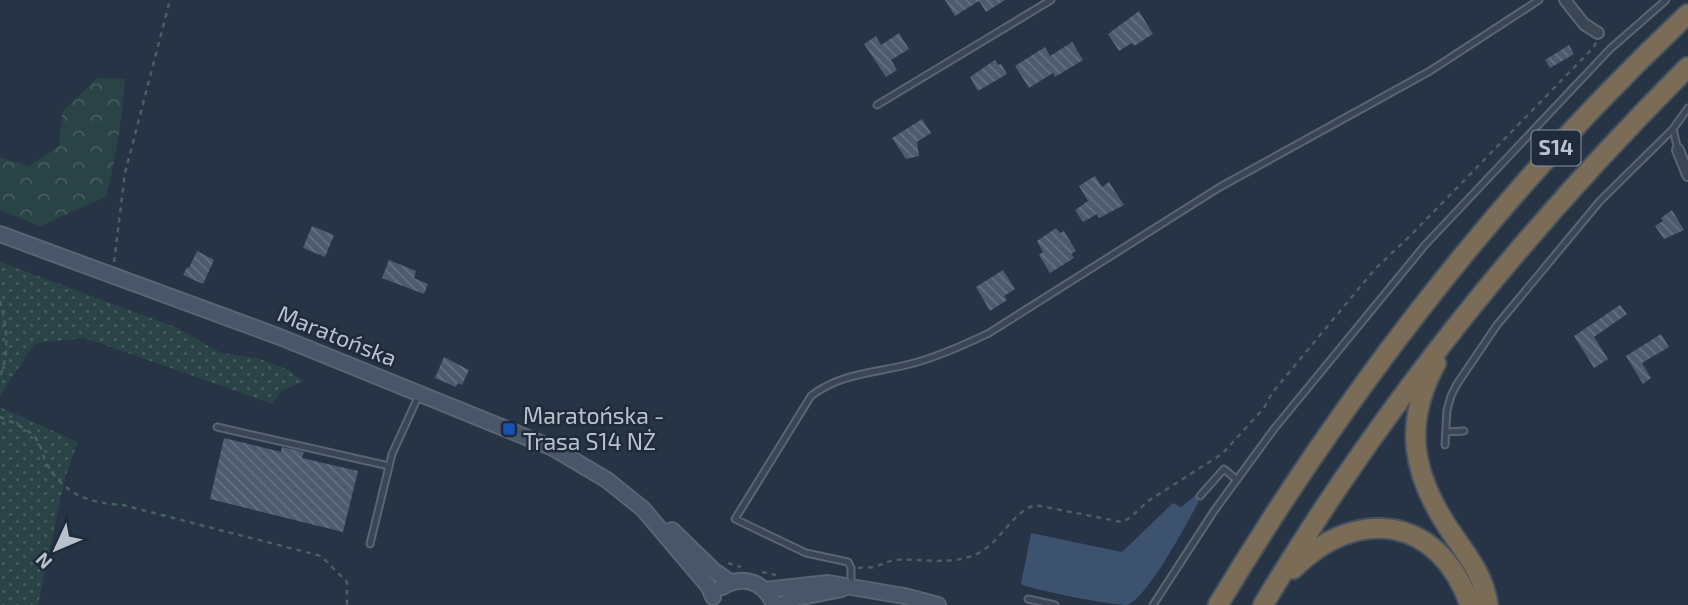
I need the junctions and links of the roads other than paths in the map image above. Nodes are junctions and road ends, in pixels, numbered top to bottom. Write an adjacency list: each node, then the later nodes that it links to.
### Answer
1 (1051, 0): 8 (lane)
2 (1539, 0): 26 (lane)
3 (1565, 0): 6 (street)
4 (1666, 0): 21 (lane)
5 (1688, 13): 36 (highway, S14)
6 (1598, 33)
7 (1688, 67): 14 (highway, S14)
8 (877, 106)
9 (1688, 108): 10 (lane)
10 (1673, 129): 11 (lane); 18 (lane)
11 (1678, 150): 12 (street)
12 (1688, 175)
13 (0, 234): 15 (main road, Maratońska)
14 (1461, 318): 28 (highway, S14); 38 (highway)
15 (419, 394): 20 (lane); 23 (main road, Maratońska)
16 (217, 427): 20 (lane)
17 (1465, 431): 18 (lane)
18 (1446, 432): 19 (lane)
19 (1445, 445)
20 (389, 466): 24 (lane)
21 (1237, 480): 22 (lane); 35 (lane)
22 (1200, 496)
23 (643, 509): 25 (main road, Maratońska); 30 (main road, Maratońska)
24 (370, 544)
25 (730, 582): 27 (main road); 30 (main road)
26 (850, 588): 27 (main road); 32 (main road); 33 (main road)
27 (765, 590): 31 (main road)
28 (1267, 597): 37 (highway)
29 (1028, 599): 34 (lane)
30 (711, 601)
31 (774, 605)
32 (781, 605)
33 (938, 605)
34 (1055, 605)
35 (1153, 605)
36 (1218, 605)
37 (1470, 605)
38 (1489, 605)

